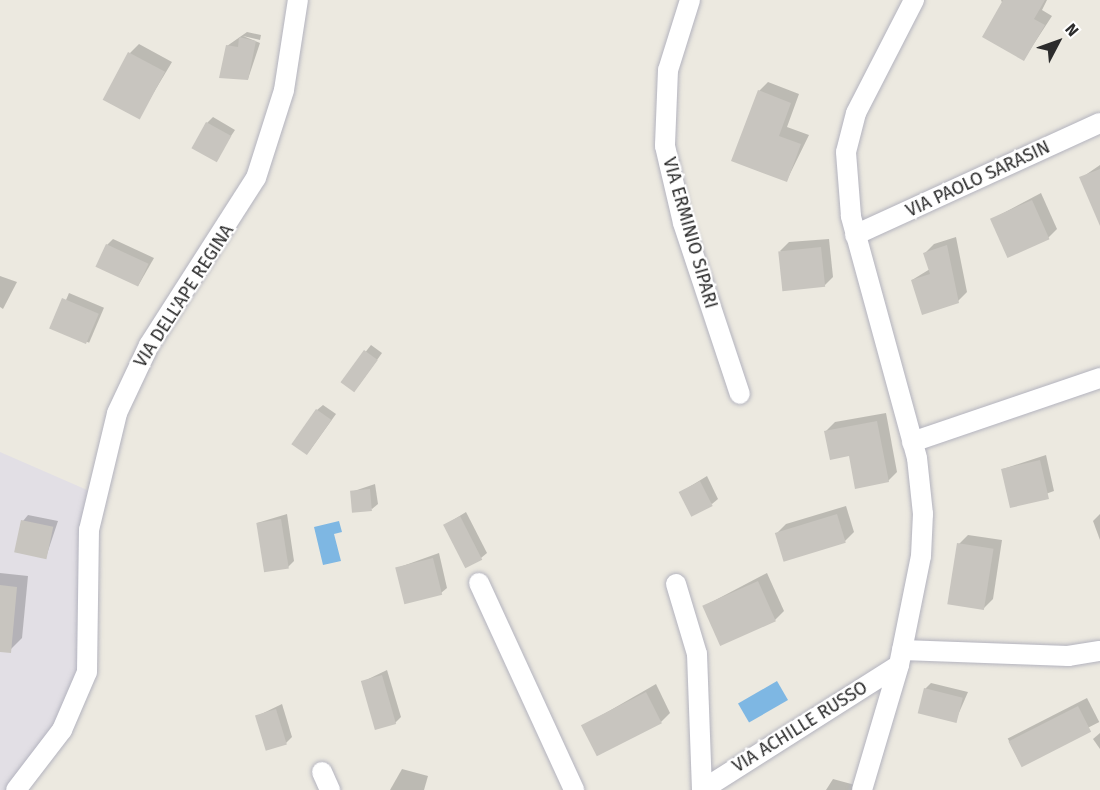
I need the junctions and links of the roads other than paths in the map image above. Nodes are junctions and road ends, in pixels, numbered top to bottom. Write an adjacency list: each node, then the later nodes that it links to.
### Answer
1 (298, 0): 14 (street, VIA DELL'APE REGINA)
2 (690, 0): 7 (street, VIA ERMINIO SIPARI)
3 (914, 0): 5 (street)
4 (1100, 123): 5 (street, VIA PAOLO SARASIN)
5 (855, 235): 8 (street)
6 (1100, 378): 8 (street)
7 (740, 394)
8 (912, 442): 12 (street)
9 (479, 583): 16 (street)
10 (676, 584): 17 (street, VIA ACHILLE RUSSO)
11 (1100, 651): 12 (street)
12 (900, 658): 17 (street, VIA ACHILLE RUSSO); 18 (street)
13 (322, 772): 15 (street)
14 (15, 790)
15 (330, 790)
16 (573, 790)
17 (702, 790)
18 (862, 790)

